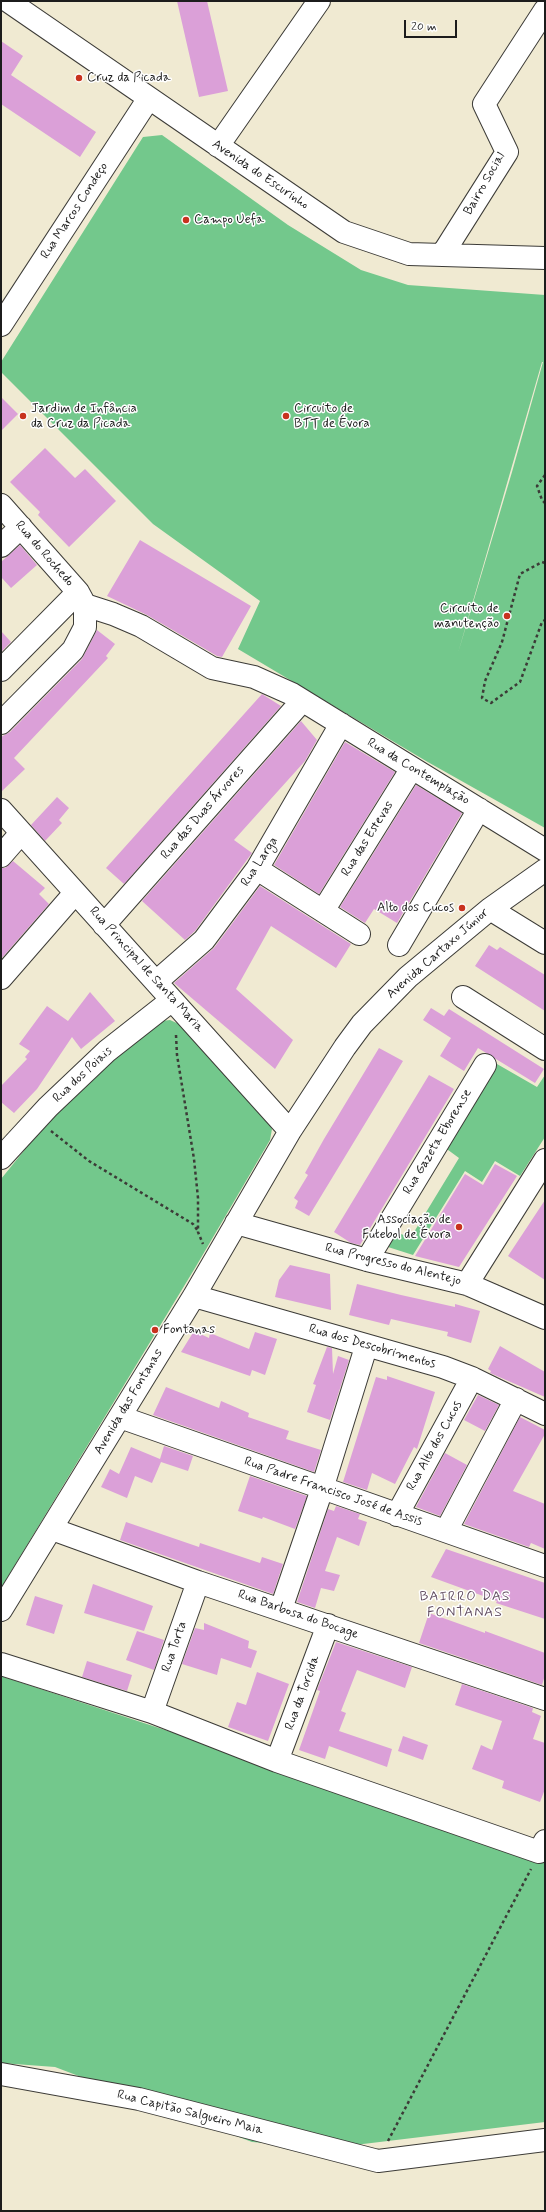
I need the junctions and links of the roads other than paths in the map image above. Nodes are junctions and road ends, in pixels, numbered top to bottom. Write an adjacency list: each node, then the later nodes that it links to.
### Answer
1 (8, 1): 4 (street, Avenida do Escurinho)
2 (319, 1): 5 (street)
3 (545, 10): 6 (street, Bairro Social)
4 (149, 98): 5 (street, Avenida do Escurinho); 8 (street, Rua Marcos Condeço)
5 (218, 146): 6 (street, Avenida do Escurinho)
6 (442, 255): 7 (street, Avenida do Escurinho)
7 (545, 258)
8 (1, 325)
9 (1, 505): 10 (street, Rua do Rochedo)
10 (21, 527): 11 (street); 12 (street, Rua do Rochedo)
11 (1, 546)
12 (82, 598): 13 (street); 14 (street, Rua da Contemplação); 15 (street)
13 (1, 670)
14 (297, 698): 16 (street, Rua da Contemplação); 28 (street, Rua das Duas Árvores)
15 (1, 724)
16 (341, 724): 17 (street, Rua da Contemplação); 23 (street, Rua Larga)
17 (412, 768): 18 (street, Rua da Contemplação); 27 (street, Rua das Estevas)
18 (479, 809): 21 (street, Rua da Contemplação); 31 (street)
19 (1, 810): 20 (street, Rua Principal de Santa Maria)
20 (21, 833): 22 (street); 25 (street, Rua Principal de Santa Maria)
21 (545, 850)
22 (1, 856)
23 (257, 870): 27 (street); 33 (street, Rua Larga)
24 (545, 870): 26 (street, Avenida Cartaxo Júnior)
25 (76, 893): 28 (street, Rua Principal de Santa Maria); 32 (street)
26 (490, 909): 30 (street); 38 (street, Avenida Cartaxo Júnior)
27 (323, 911): 29 (street)
28 (104, 925): 33 (street, Rua Principal de Santa Maria)
29 (359, 934)
30 (545, 943)
31 (399, 946)
32 (1, 978)
33 (156, 982): 35 (street, Rua Principal de Santa Maria)
34 (463, 997): 36 (street)
35 (176, 1004): 38 (street, Rua Principal de Santa Maria); 39 (street, Rua dos Poiais)
36 (545, 1049)
37 (485, 1065): 42 (street, Rua Gazeta Eborense)
38 (290, 1131): 41 (street, Avenida das Fontanas)
39 (5, 1146)
40 (545, 1160): 43 (street)
41 (236, 1223): 42 (street, Rua Progresso do Alentejo); 44 (street, Avenida das Fontanas)
42 (367, 1260): 43 (street, Rua Progresso do Alentejo)
43 (467, 1284): 45 (street, Rua Progresso do Alentejo)
44 (194, 1296): 46 (street, Rua dos Descobrimentos); 50 (street, Avenida das Fontanas)
45 (545, 1318)
46 (366, 1347): 47 (street, Rua dos Descobrimentos); 51 (street)
47 (472, 1378): 48 (street, Rua dos Descobrimentos); 52 (street, Rua Alto dos Cucos)
48 (516, 1399): 49 (street, Rua dos Descobrimentos); 54 (street)
49 (545, 1414)
50 (120, 1417): 51 (street, Rua Padre Francisco José de Assis); 53 (street, Avenida das Fontanas)
51 (322, 1489): 52 (street, Rua Padre Francisco José de Assis); 57 (street)
52 (397, 1515): 54 (street, Rua Padre Francisco José de Assis)
53 (52, 1529): 56 (street, Rua Barbosa do Bocage); 58 (street, Avenida das Fontanas)
54 (446, 1531): 55 (street, Rua Padre Francisco José de Assis)
55 (545, 1566)
56 (198, 1582): 57 (street, Rua Barbosa do Bocage); 62 (street, Rua Torta)
57 (281, 1609): 59 (street, Rua Barbosa do Bocage)
58 (1, 1610)
59 (328, 1625): 61 (street, Rua Barbosa do Bocage); 63 (street, Rua da Torcida)
60 (1, 1664): 62 (street)
61 (545, 1699)
62 (152, 1712): 63 (street)
63 (277, 1761): 64 (street)
64 (542, 1847)
65 (1, 2074): 66 (street, Rua Capitão Salgueiro Maia)
66 (545, 2140)

